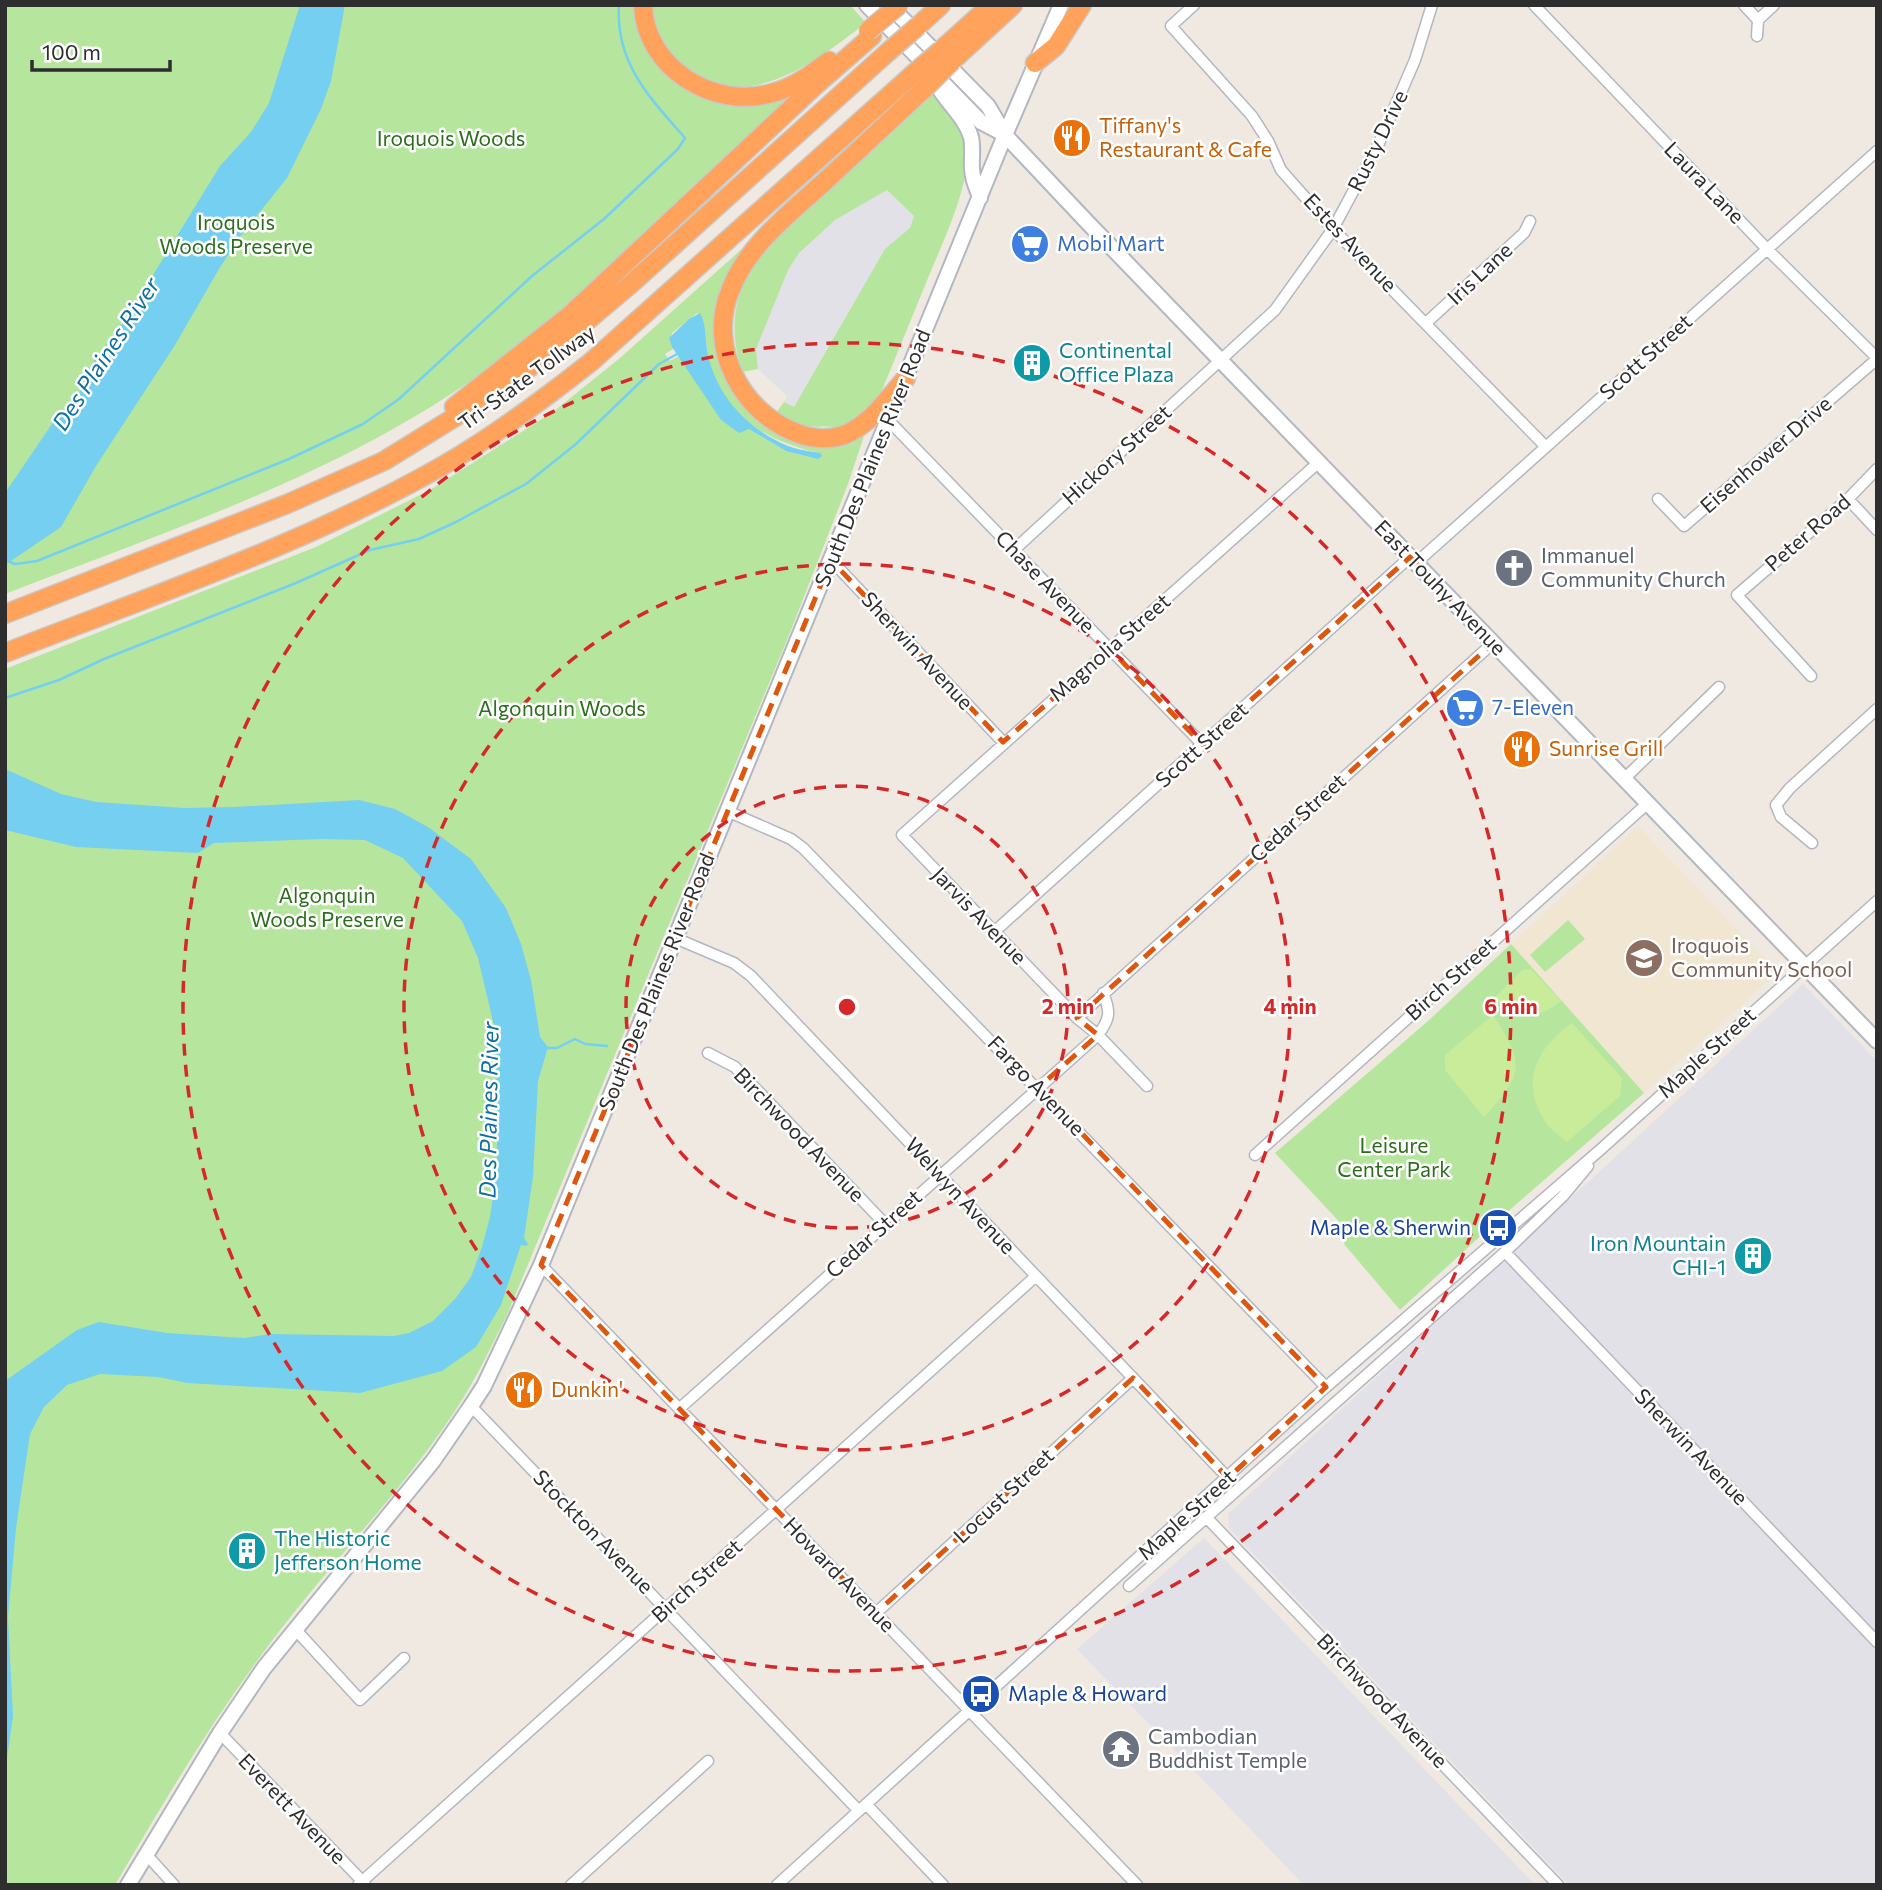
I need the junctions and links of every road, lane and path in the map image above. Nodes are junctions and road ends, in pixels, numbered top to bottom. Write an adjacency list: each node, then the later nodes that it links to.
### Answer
1 (643, 5): 15 (highway)
2 (867, 5): 19 (main road, East Touhy Avenue)
3 (941, 5): 32 (highway, Tri-State Tollway, bridge)
4 (991, 5): 17 (highway, Tri-State Tollway)
5 (1013, 5): 17 (highway)
6 (1082, 5): 18 (highway)
7 (1194, 5): 25 (street, Estes Avenue)
8 (1432, 5): 25 (street, Rusty Drive)
9 (1534, 5): 26 (street, Laura Lane)
10 (1744, 5): 14 (street)
11 (1774, 5): 14 (street)
12 (899, 6): 15 (highway); 21 (main road, East Touhy Avenue)
13 (1059, 6): 18 (main road, South Des Plaines River Road)
14 (1758, 20): 16 (street)
15 (870, 34): 32 (highway)
16 (1757, 36)
17 (947, 55): 20 (highway, Tri-State Tollway, bridge)
18 (1035, 63): 21 (main road, South Des Plaines River Road)
19 (929, 69): 21 (main road, East Touhy Avenue); 23 (main road)
20 (918, 82): 30 (highway); 45 (highway, Tri-State Tollway)
21 (1005, 135): 23 (main road, South Des Plaines River Road); 29 (main road, East Touhy Avenue)
22 (1877, 151): 26 (street, Scott Street)
23 (980, 198): 30 (main road, South Des Plaines River Road)
24 (1530, 220): 27 (street, Iris Lane)
25 (1333, 229): 27 (street, Estes Avenue); 29 (street, Rusty Drive)
26 (1767, 249): 28 (street, Laura Lane); 33 (street, Scott Street)
27 (1426, 323): 33 (street, Estes Avenue)
28 (1877, 359): 36 (street, Eisenhower Drive)
29 (1221, 360): 34 (main road, East Touhy Avenue); 39 (street, Hickory Street)
30 (906, 378): 31 (main road, South Des Plaines River Road)
31 (888, 420): 39 (street, Chase Avenue); 40 (main road, South Des Plaines River Road)
32 (417, 439): 42 (highway, Tri-State Tollway)
33 (1546, 447): 41 (street, Scott Street)
34 (1319, 462): 41 (main road, East Touhy Avenue); 44 (street, Magnolia Street)
35 (1877, 470): 37 (street, Peter Road)
36 (1658, 499)
37 (1848, 499): 38 (street); 46 (street, Peter Road)
38 (1877, 530)
39 (1014, 550): 44 (street, Chase Avenue)
40 (831, 560): 49 (street, Sherwin Avenue); 53 (main road, South Des Plaines River Road)
41 (1413, 560): 43 (main road, East Touhy Avenue); 50 (street, Scott Street)
42 (5, 614)
43 (1493, 643): 51 (main road, East Touhy Avenue); 60 (street, Cedar Street)
44 (1110, 649): 49 (street, Magnolia Street); 50 (street, Chase Avenue)
45 (5, 653)
46 (1811, 676)
47 (1719, 687): 51 (street)
48 (1877, 709): 55 (street)
49 (1003, 742): 54 (street, Magnolia Street)
50 (1202, 744): 57 (street, Scott Street)
51 (1624, 779): 52 (main road, East Touhy Avenue)
52 (1648, 803): 59 (main road, East Touhy Avenue); 68 (street, Birch Street)
53 (727, 811): 58 (main road, South Des Plaines River Road); 66 (street, Fargo Avenue)
54 (902, 835): 57 (street, Jarvis Avenue)
55 (1812, 843)
56 (1877, 901): 59 (street, Maple Street)
57 (994, 932): 61 (street, Jarvis Avenue)
58 (675, 938): 69 (street, Welwyn Avenue); 72 (main road, South Des Plaines River Road)
59 (1804, 966): 63 (main road, East Touhy Avenue); 67 (street, Maple Street)
60 (1103, 993): 61 (street, Cedar Street); 62 (street, Cedar Street)
61 (1077, 1018): 62 (street, Jarvis Avenue)
62 (1097, 1035): 65 (street, Jarvis Avenue); 66 (street, Cedar Street)
63 (1877, 1041)
64 (708, 1052): 70 (street, Birchwood Avenue)
65 (1147, 1086)
66 (1038, 1088): 69 (street, Cedar Street); 75 (street, Fargo Avenue)
67 (1600, 1150): 71 (street, Maple Street); 75 (street, Maple Street)
68 (1255, 1155)
69 (940, 1175): 70 (street, Cedar Street); 73 (street, Welwyn Avenue)
70 (886, 1224): 77 (street, Cedar Street)
71 (1505, 1252): 80 (street, Maple Street); 85 (street, Sherwin Avenue)
72 (541, 1265): 76 (main road, South Des Plaines River Road); 77 (street, Howard Avenue)
73 (1035, 1277): 74 (street, Welwyn Avenue); 79 (street, Birch Street)
74 (1133, 1378): 78 (street, Welwyn Avenue); 83 (street, Locust Street)
75 (1326, 1387): 78 (street, Maple Street)
76 (471, 1406): 82 (street, Stockton Avenue); 84 (main road, South Des Plaines River Road)
77 (679, 1409): 79 (street, Howard Avenue)
78 (1228, 1478): 87 (street, Maple Street)
79 (777, 1510): 82 (street, Birch Street); 83 (street, Howard Avenue)
80 (1206, 1517): 81 (street, Maple Street); 99 (street, Birchwood Avenue)
81 (1129, 1586)
82 (666, 1609): 90 (street, Stockton Avenue); 92 (street, Birch Street)
83 (876, 1614): 87 (street, Howard Avenue)
84 (295, 1629): 86 (street); 88 (main road, South Des Plaines River Road)
85 (1877, 1642)
86 (404, 1658)
87 (970, 1711): 90 (street, Maple Street); 98 (street, Howard Avenue)
88 (220, 1733): 91 (main road, South Des Plaines River Road); 92 (street, Everett Avenue)
89 (708, 1761): 95 (street)
90 (862, 1807): 96 (street, Maple Street); 97 (street, Stockton Avenue)
91 (146, 1854): 93 (main road, South Des Plaines River Road); 94 (street)
92 (362, 1884)
93 (128, 1885)
94 (174, 1885)
95 (571, 1885)
96 (777, 1885)
97 (943, 1885)
98 (1137, 1885)
99 (1558, 1885)

